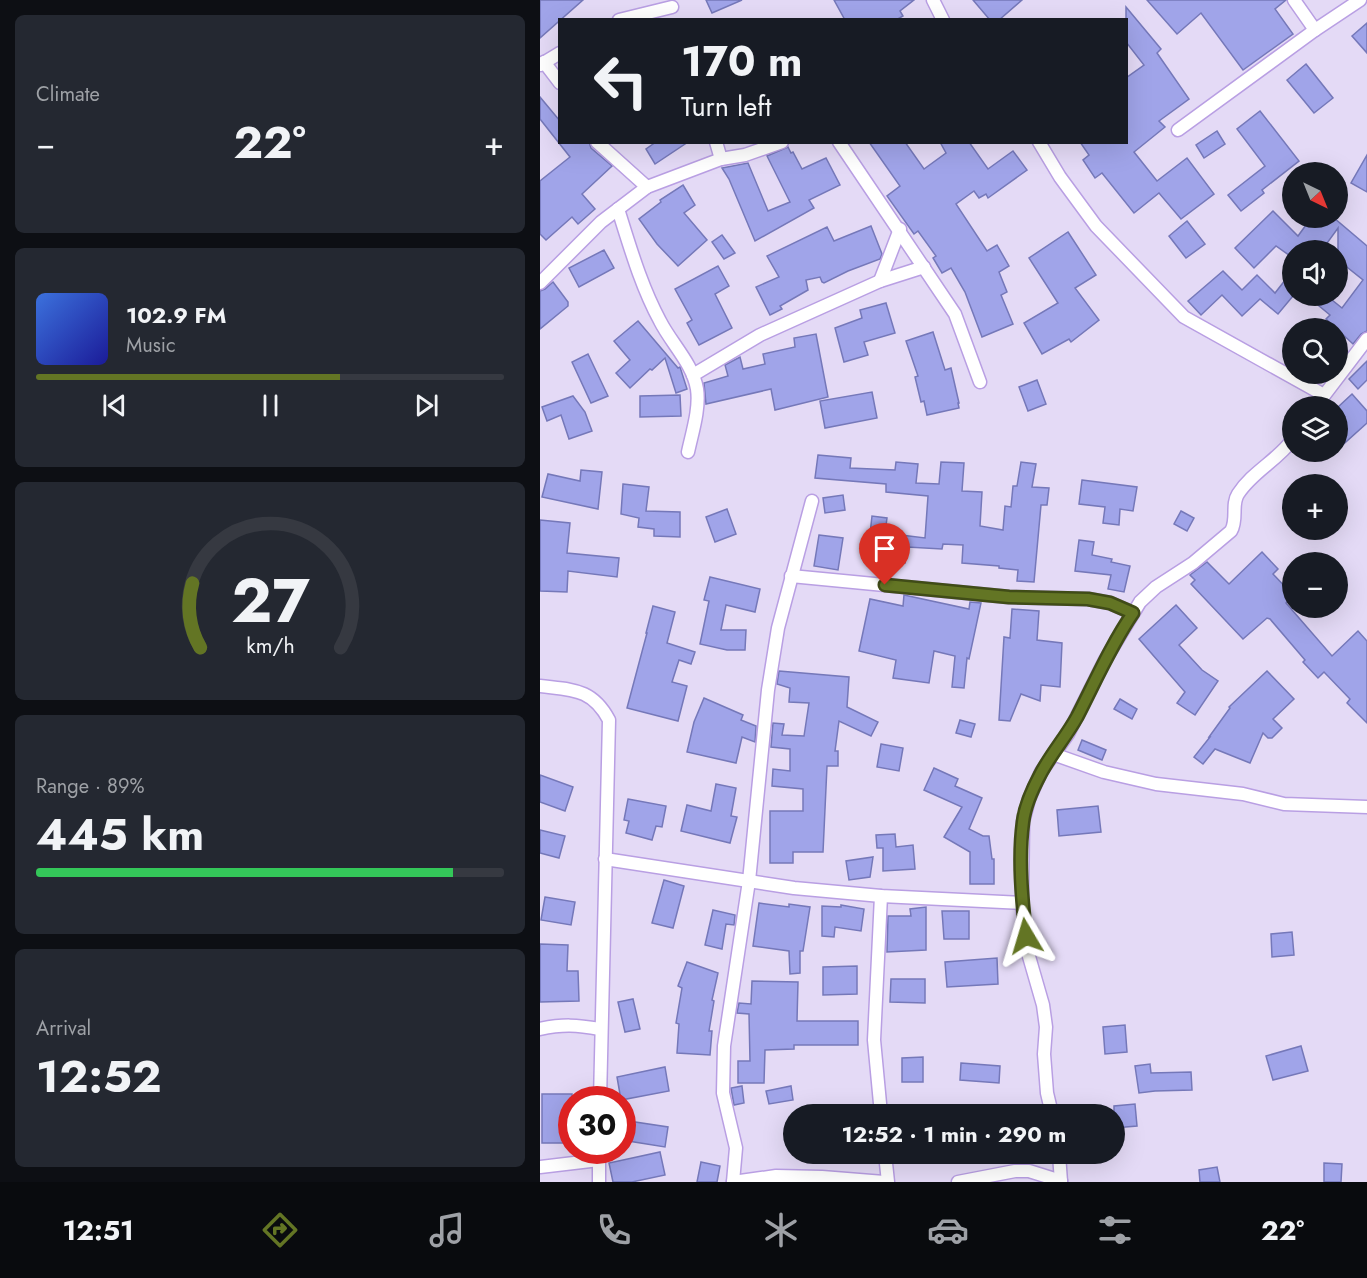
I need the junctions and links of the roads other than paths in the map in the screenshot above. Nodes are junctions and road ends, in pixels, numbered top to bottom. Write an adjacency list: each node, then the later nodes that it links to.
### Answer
1 (933, 0): 7 (street)
2 (1294, 0): 8 (street)
3 (1360, 0): 8 (street)
4 (670, 3): 5 (street); 6 (street)
5 (625, 18)
6 (675, 18)
7 (942, 18)
8 (1315, 30): 12 (street)
9 (558, 54): 10 (street)
10 (542, 64): 11 (street)
11 (558, 81)
12 (1178, 130)
13 (599, 144): 19 (street)
14 (717, 144): 18 (street)
15 (776, 144): 18 (street)
16 (840, 144): 21 (street)
17 (1040, 144): 28 (street)
18 (721, 159): 19 (street)
19 (647, 187): 20 (street)
20 (618, 209): 24 (street); 26 (street)
21 (900, 230): 22 (street); 23 (street)
22 (924, 267): 23 (street); 27 (street)
23 (880, 281): 26 (street)
24 (540, 283)
25 (1365, 345): 28 (street)
26 (693, 375): 29 (street)
27 (980, 381)
28 (1324, 395)
29 (688, 452)
30 (1282, 452): 33 (street)
31 (812, 501): 32 (street)
32 (792, 576): 33 (street); 38 (street)
33 (1133, 613): 35 (street)
34 (540, 686): 37 (street)
35 (1053, 754): 36 (street); 40 (street)
36 (1367, 807)
37 (605, 859): 38 (street); 42 (street)
38 (749, 881): 39 (street); 52 (street)
39 (881, 897): 40 (street); 44 (street)
40 (1022, 903): 45 (street)
41 (540, 1029): 42 (street)
42 (600, 1029): 43 (street)
43 (600, 1086)
44 (880, 1104)
45 (1050, 1104)
46 (558, 1163): 50 (street)
47 (599, 1164): 51 (street)
48 (885, 1164): 53 (street)
49 (1060, 1164): 55 (street)
50 (540, 1167)
51 (599, 1182)
52 (733, 1182): 53 (street)
53 (886, 1182)
54 (958, 1182): 55 (street)
55 (1061, 1182)

